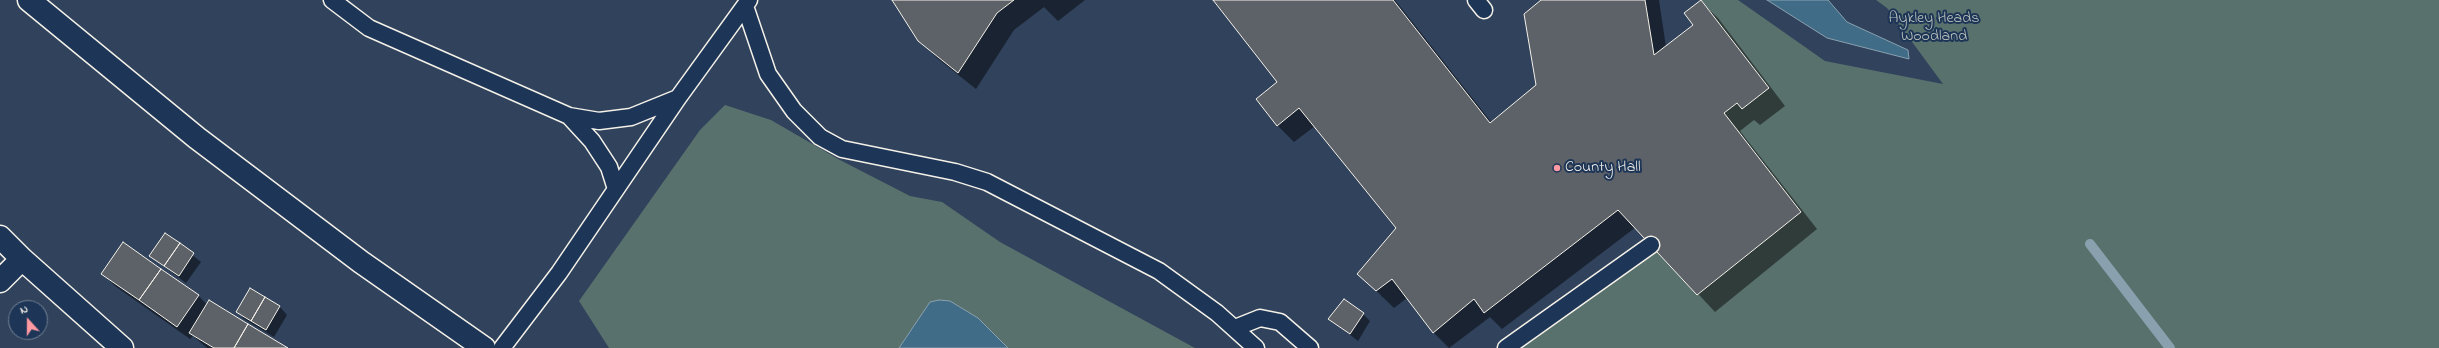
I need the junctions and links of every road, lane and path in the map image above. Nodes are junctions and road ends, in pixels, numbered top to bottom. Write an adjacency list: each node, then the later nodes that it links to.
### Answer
1 (29, 0): 13 (main road)
2 (332, 0): 5 (lane)
3 (747, 3): 4 (lane); 11 (lane)
4 (678, 98): 5 (lane); 6 (lane)
5 (569, 116): 6 (lane)
6 (616, 189): 14 (lane)
7 (0, 237): 9 (main road)
8 (1651, 245): 17 (lane)
9 (22, 259): 10 (main road); 12 (main road)
10 (0, 281)
11 (1236, 328): 15 (lane); 16 (lane)
12 (122, 348)
13 (484, 348)
14 (502, 348)
15 (1256, 348)
16 (1310, 348)
17 (1506, 348)

